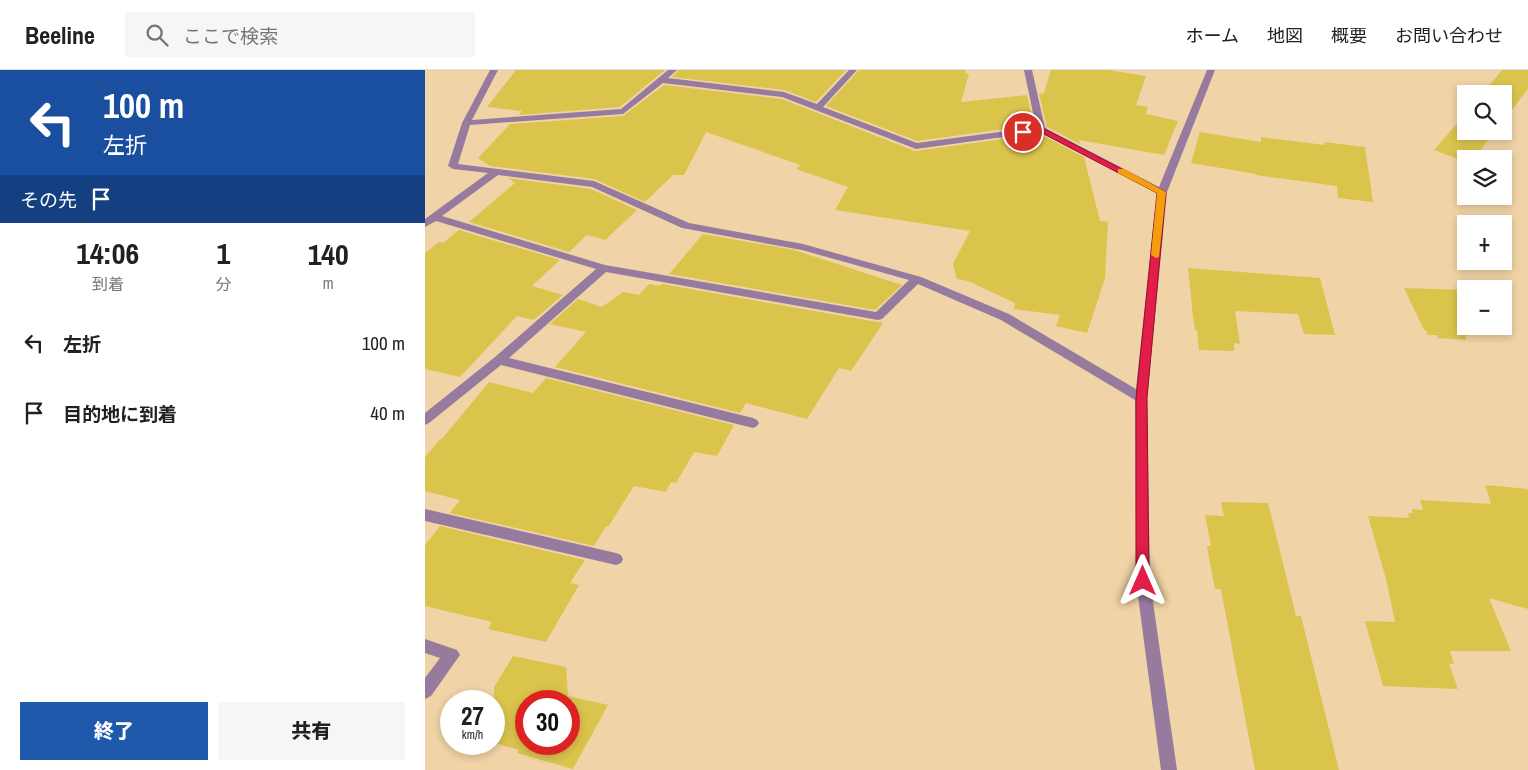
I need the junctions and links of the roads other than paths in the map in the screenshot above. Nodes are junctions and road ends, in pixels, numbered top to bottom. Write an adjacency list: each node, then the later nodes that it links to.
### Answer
1 (494, 70): 8 (street)
2 (673, 70): 6 (street)
3 (853, 70): 7 (street)
4 (1028, 70): 9 (street)
5 (1211, 70): 11 (street)
6 (661, 80): 7 (street); 8 (street)
7 (818, 108): 9 (street)
8 (466, 122): 10 (street)
9 (1041, 129): 11 (street)
10 (496, 172): 12 (street); 15 (street)
11 (1161, 192): 17 (street)
12 (435, 216): 13 (street); 14 (street)
13 (425, 224)
14 (604, 268): 15 (street); 16 (street)
15 (917, 279): 17 (street)
16 (499, 360): 18 (street); 19 (street)
17 (1141, 398): 24 (street)
18 (425, 420)
19 (753, 423)
20 (425, 515): 21 (street)
21 (616, 558)
22 (425, 646): 23 (street)
23 (425, 691)
24 (1169, 770)

